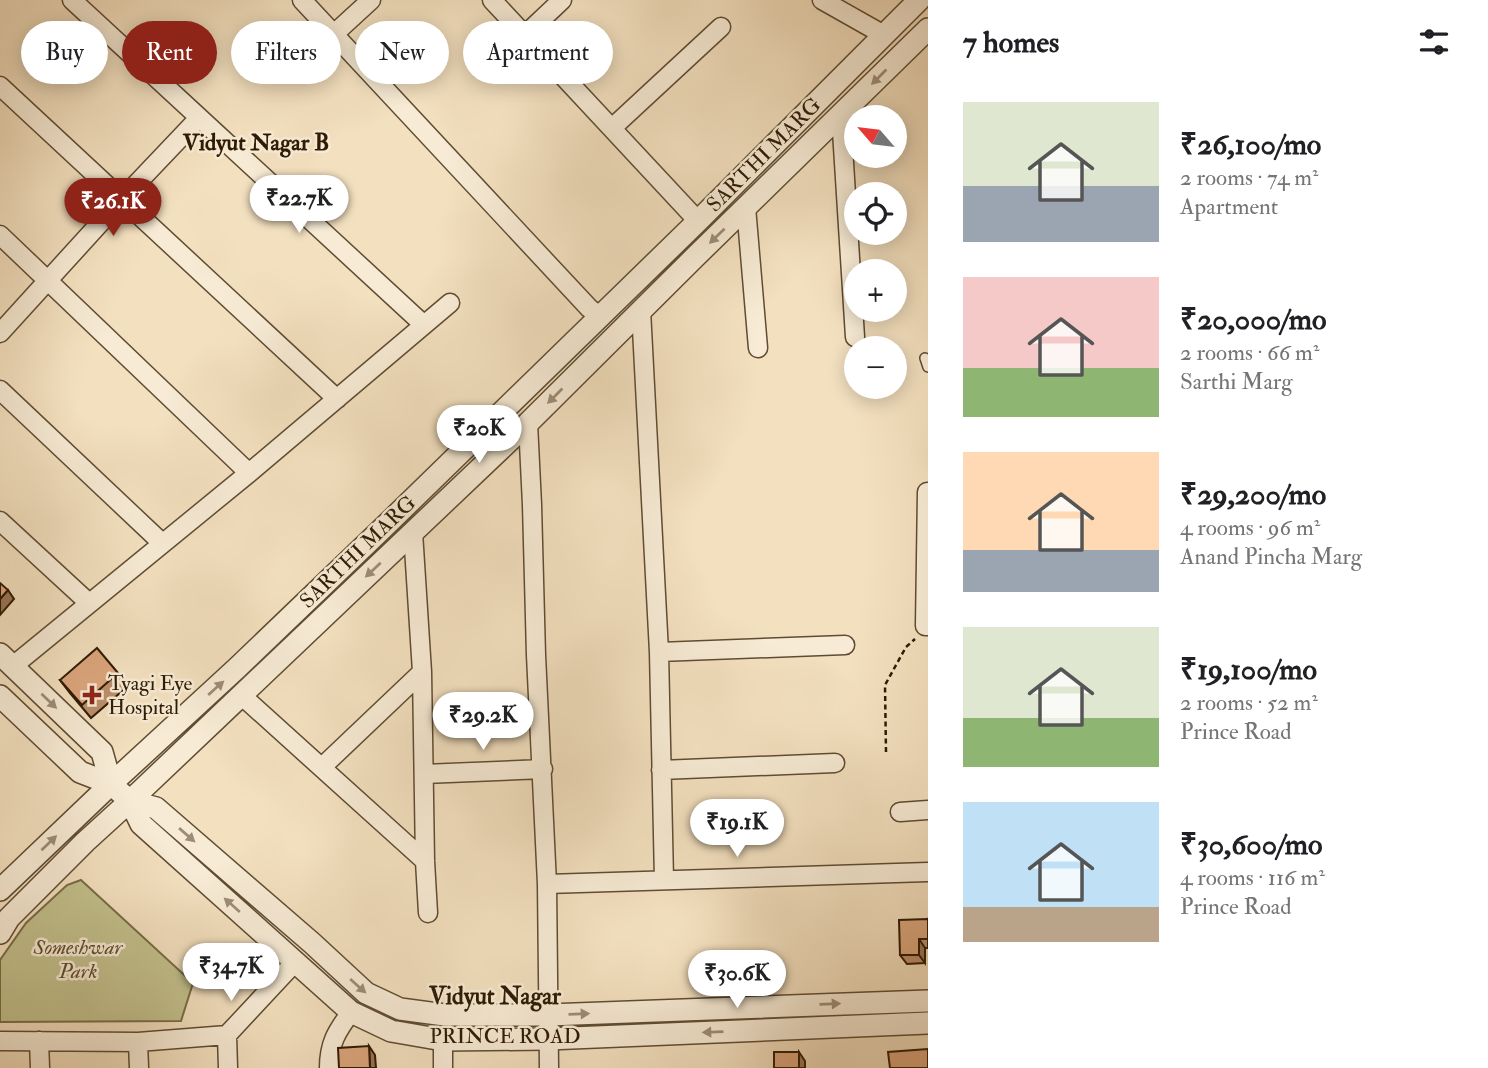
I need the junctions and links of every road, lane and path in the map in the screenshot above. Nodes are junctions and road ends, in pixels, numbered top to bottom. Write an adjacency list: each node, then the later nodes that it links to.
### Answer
1 (72, 0): 19 (street)
2 (302, 0): 8 (street)
3 (371, 0): 12 (street)
4 (492, 0): 9 (street)
5 (562, 0): 10 (street)
6 (919, 0): 14 (street, SARTHI MARG)
7 (825, 1): 14 (street)
8 (322, 21)
9 (512, 21)
10 (540, 21)
11 (721, 27): 20 (street)
12 (341, 28)
13 (928, 29): 18 (street, one-way to 18)
14 (884, 35): 23 (street, SARTHI MARG)
15 (341, 42): 29 (street)
16 (571, 84): 20 (street)
17 (0, 86): 21 (street)
18 (841, 115): 22 (street); 32 (street)
19 (199, 118): 21 (street); 30 (street)
20 (612, 128): 23 (street)
21 (122, 199): 25 (street); 35 (street)
22 (746, 207): 28 (street, one-way to 28); 33 (street)
23 (698, 221): 26 (street, SARTHI MARG)
24 (0, 235): 25 (street)
25 (48, 281): 31 (street); 38 (street)
26 (623, 293): 28 (street); 29 (street, SARTHI MARG)
27 (450, 303): 30 (street)
28 (641, 310): 37 (street, one-way to 37); 47 (street)
29 (600, 317): 36 (street, SARTHI MARG)
30 (424, 325): 35 (street)
31 (0, 333)
32 (855, 336)
33 (758, 348)
34 (0, 390): 43 (street)
35 (337, 400): 38 (street)
36 (511, 404): 37 (street); 41 (street, SARTHI MARG)
37 (528, 423): 42 (street); 55 (street)
38 (249, 473): 43 (street)
39 (927, 492): 45 (street)
40 (0, 521): 44 (street)
41 (382, 529): 42 (street); 58 (street, SARTHI MARG, one-way to 41)
42 (406, 539): 49 (street); 50 (street, one-way to 50)
43 (162, 543): 44 (street)
44 (89, 603): 48 (street)
45 (924, 630): 52 (path)
46 (845, 646): 47 (street)
47 (659, 652): 56 (street)
48 (7, 660): 58 (street, one-way to 58)
49 (422, 672): 54 (street); 57 (street)
50 (241, 695): 54 (street); 59 (street)
51 (0, 696): 58 (street, PRINCE ROAD)
52 (886, 752)
53 (835, 763): 56 (street)
54 (322, 767): 62 (street)
55 (543, 769): 57 (street); 65 (street)
56 (661, 770): 64 (street)
57 (424, 774): 62 (street)
58 (111, 784): 59 (street, PRINCE ROAD); 66 (street, SARTHI MARG, one-way to 58)
59 (130, 801): 68 (street); 69 (street, PRINCE ROAD, one-way to 59); 72 (street, PRINCE ROAD, one-way to 72)
60 (928, 810): 61 (street)
61 (900, 812)
62 (425, 861): 67 (street)
63 (928, 872): 64 (street)
64 (664, 880): 65 (street)
65 (547, 884): 72 (street)
66 (0, 890)
67 (428, 913)
68 (0, 933)
69 (295, 961): 71 (street, PRINCE ROAD); 74 (street)
70 (928, 1001): 72 (street, PRINCE ROAD, one-way to 70)
71 (351, 1012): 76 (street, PRINCE ROAD); 83 (street)
72 (548, 1015): 75 (street)
73 (928, 1023): 75 (street, PRINCE ROAD, one-way to 75)
74 (227, 1035): 79 (street); 82 (street)
75 (548, 1039): 76 (street, PRINCE ROAD); 85 (street)
76 (443, 1040): 84 (street)
77 (0, 1041): 78 (street)
78 (39, 1041): 79 (street); 80 (street)
79 (138, 1042): 81 (street)
80 (40, 1068)
81 (139, 1068)
82 (228, 1068)
83 (329, 1068)
84 (443, 1068)
85 (550, 1068)

